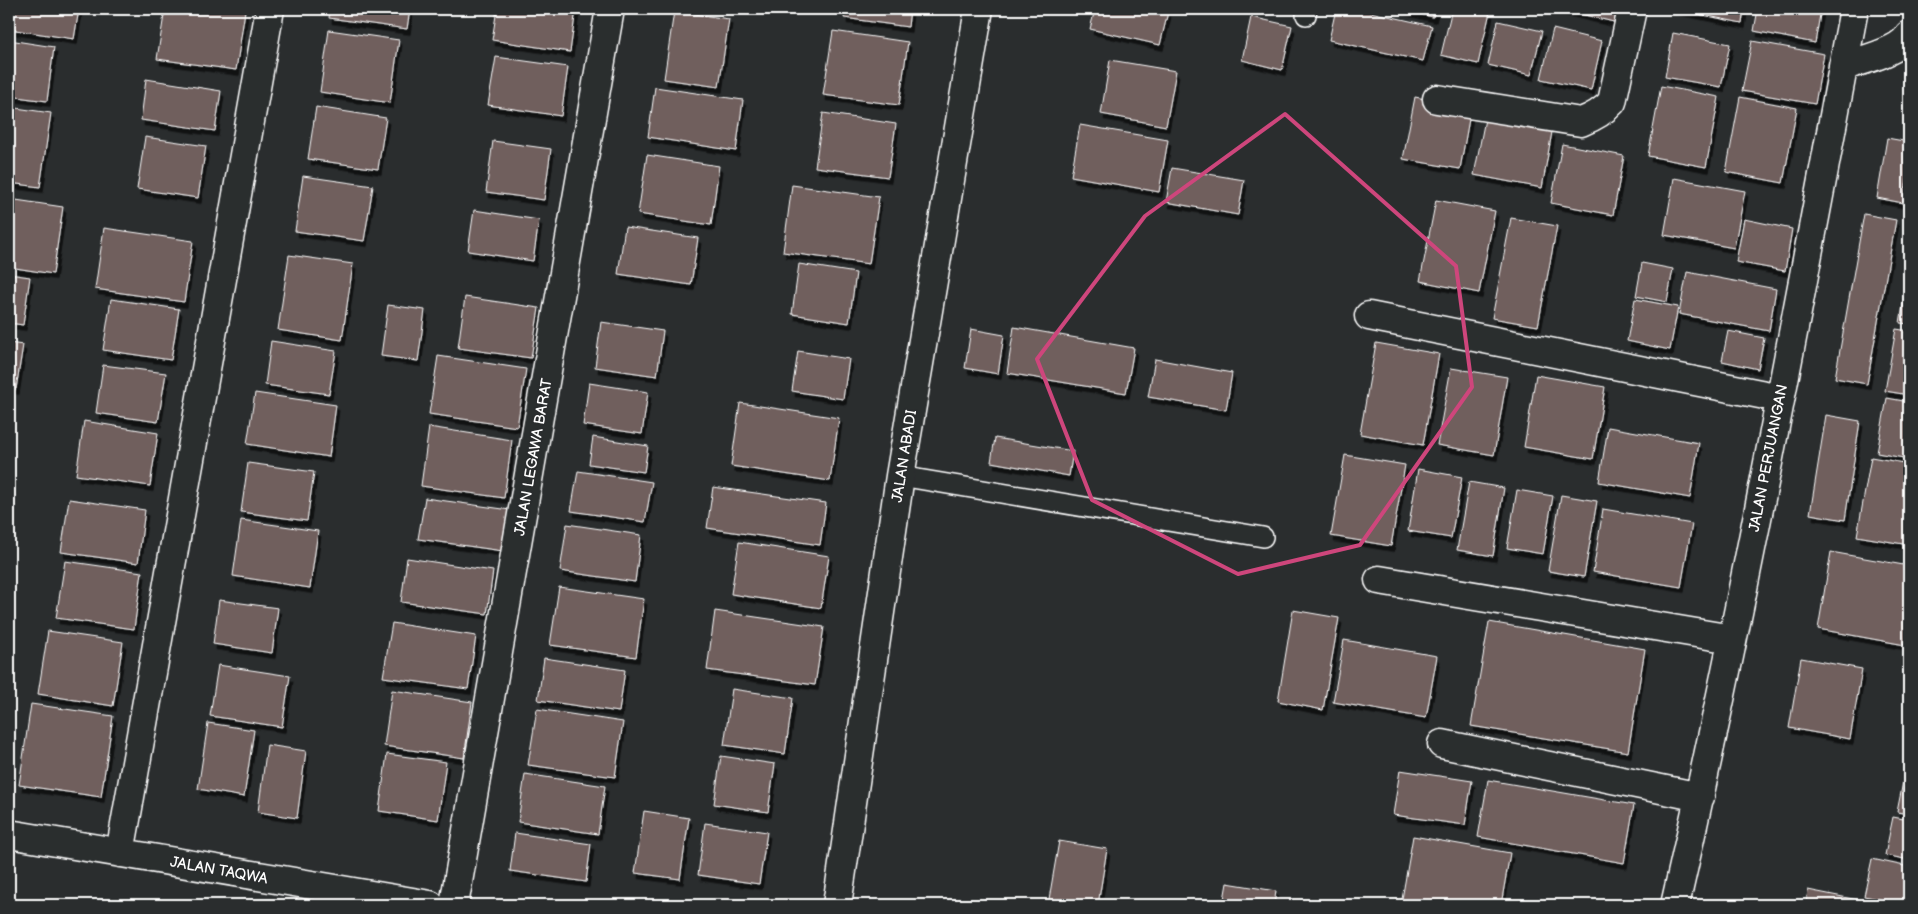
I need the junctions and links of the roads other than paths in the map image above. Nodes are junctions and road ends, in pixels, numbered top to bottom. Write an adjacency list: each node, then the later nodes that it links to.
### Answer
1 (270, 9): 18 (street)
2 (610, 9): 20 (street, JALAN LEGAWA BARAT)
3 (979, 9): 11 (street, JALAN ABADI)
4 (1632, 9): 8 (street)
5 (1854, 9): 7 (street, JALAN PERJUANGAN)
6 (1909, 35): 7 (street)
7 (1843, 66): 10 (street, JALAN PERJUANGAN)
8 (1437, 99)
9 (1369, 316): 10 (street)
10 (1780, 398): 14 (street, JALAN PERJUANGAN)
11 (900, 476): 12 (lane); 21 (street, JALAN ABADI)
12 (1263, 537)
13 (1379, 580): 14 (street)
14 (1732, 639): 16 (street, JALAN PERJUANGAN)
15 (1442, 744): 16 (street)
16 (1700, 797): 22 (street, JALAN PERJUANGAN)
17 (9, 834): 18 (street, JALAN TAQWA)
18 (120, 853): 19 (street, JALAN TAQWA)
19 (430, 905)
20 (454, 905)
21 (837, 905)
22 (1675, 905)

